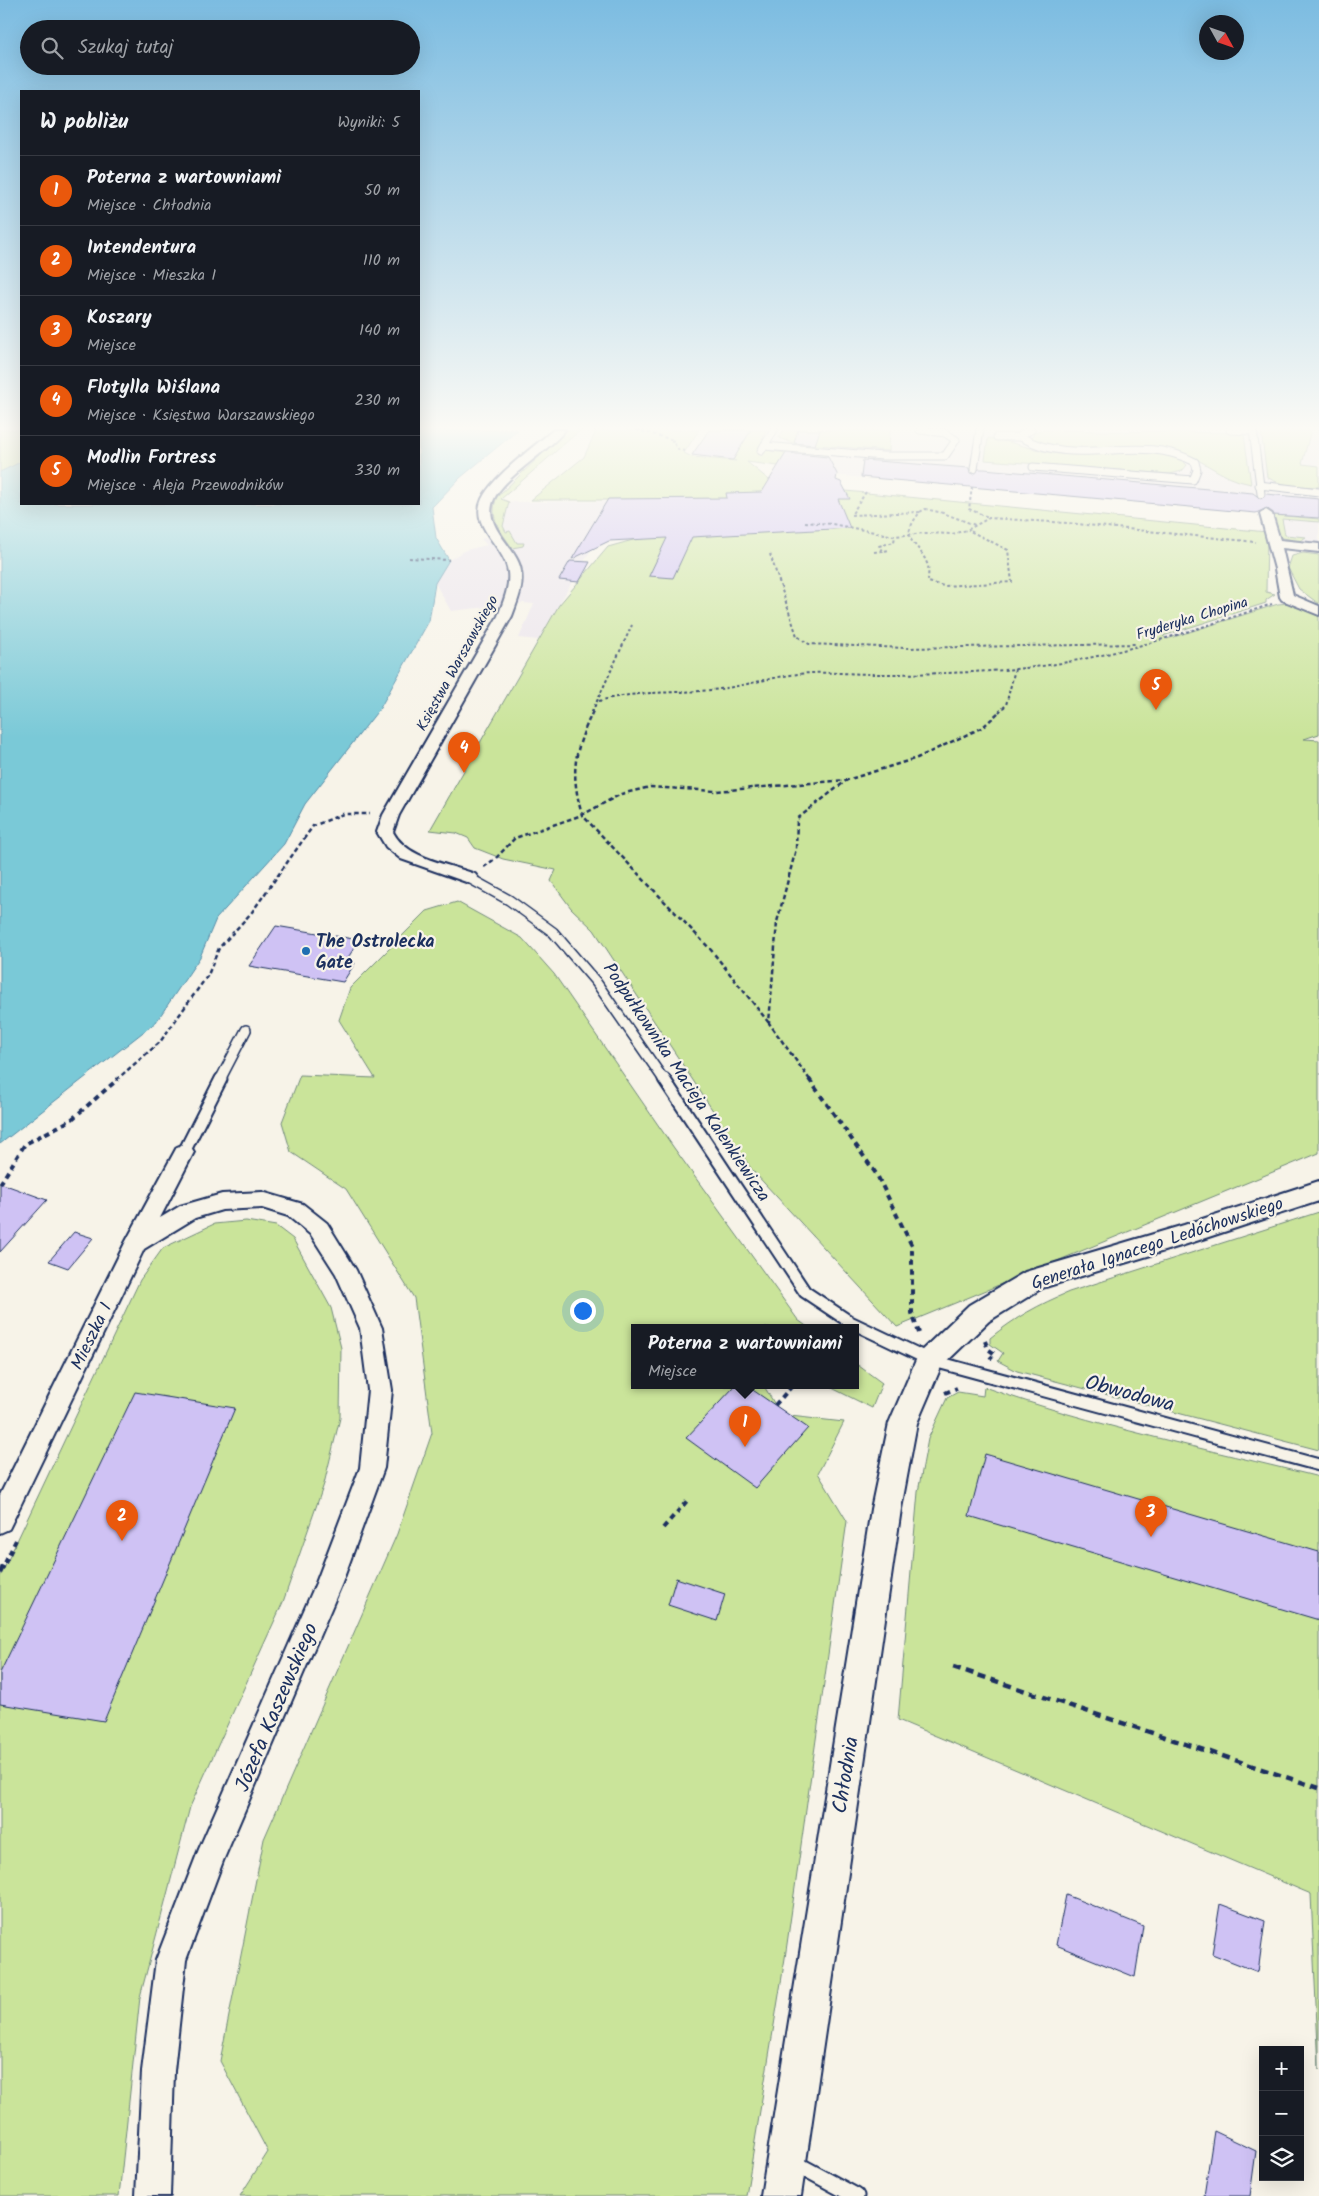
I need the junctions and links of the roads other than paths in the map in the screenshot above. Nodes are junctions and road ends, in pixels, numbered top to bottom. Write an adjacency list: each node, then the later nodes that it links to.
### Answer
1 (493, 532): 6 (street, Księstwa Warszawskiego)
2 (1271, 532): 3 (street)
3 (1274, 543): 4 (street); 5 (street)
4 (1319, 548)
5 (1319, 611)
6 (394, 847): 7 (street, Podpułkownika Macieja Kalenkiewicza)
7 (469, 878): 12 (lane, Podpułkownika Macieja Kalenkiewicza)
8 (246, 1030): 9 (lane)
9 (184, 1152): 11 (street, Mieszka I)
10 (1319, 1191): 14 (street, Generała Ignacego Ledóchowskiego)
11 (136, 1244): 16 (street, Mieszka I); 18 (street, Józefa Kaszewskiego)
12 (856, 1324)
13 (859, 1325): 14 (lane, Podpułkownika Macieja Kalenkiewicza)
14 (925, 1346): 15 (lane, Obwodowa); 17 (street, Chłodnia)
15 (1319, 1465)
16 (0, 1521)
17 (787, 2158): 19 (street, Chłodnia); 20 (lane)
18 (153, 2196)
19 (781, 2196)
20 (856, 2196)

